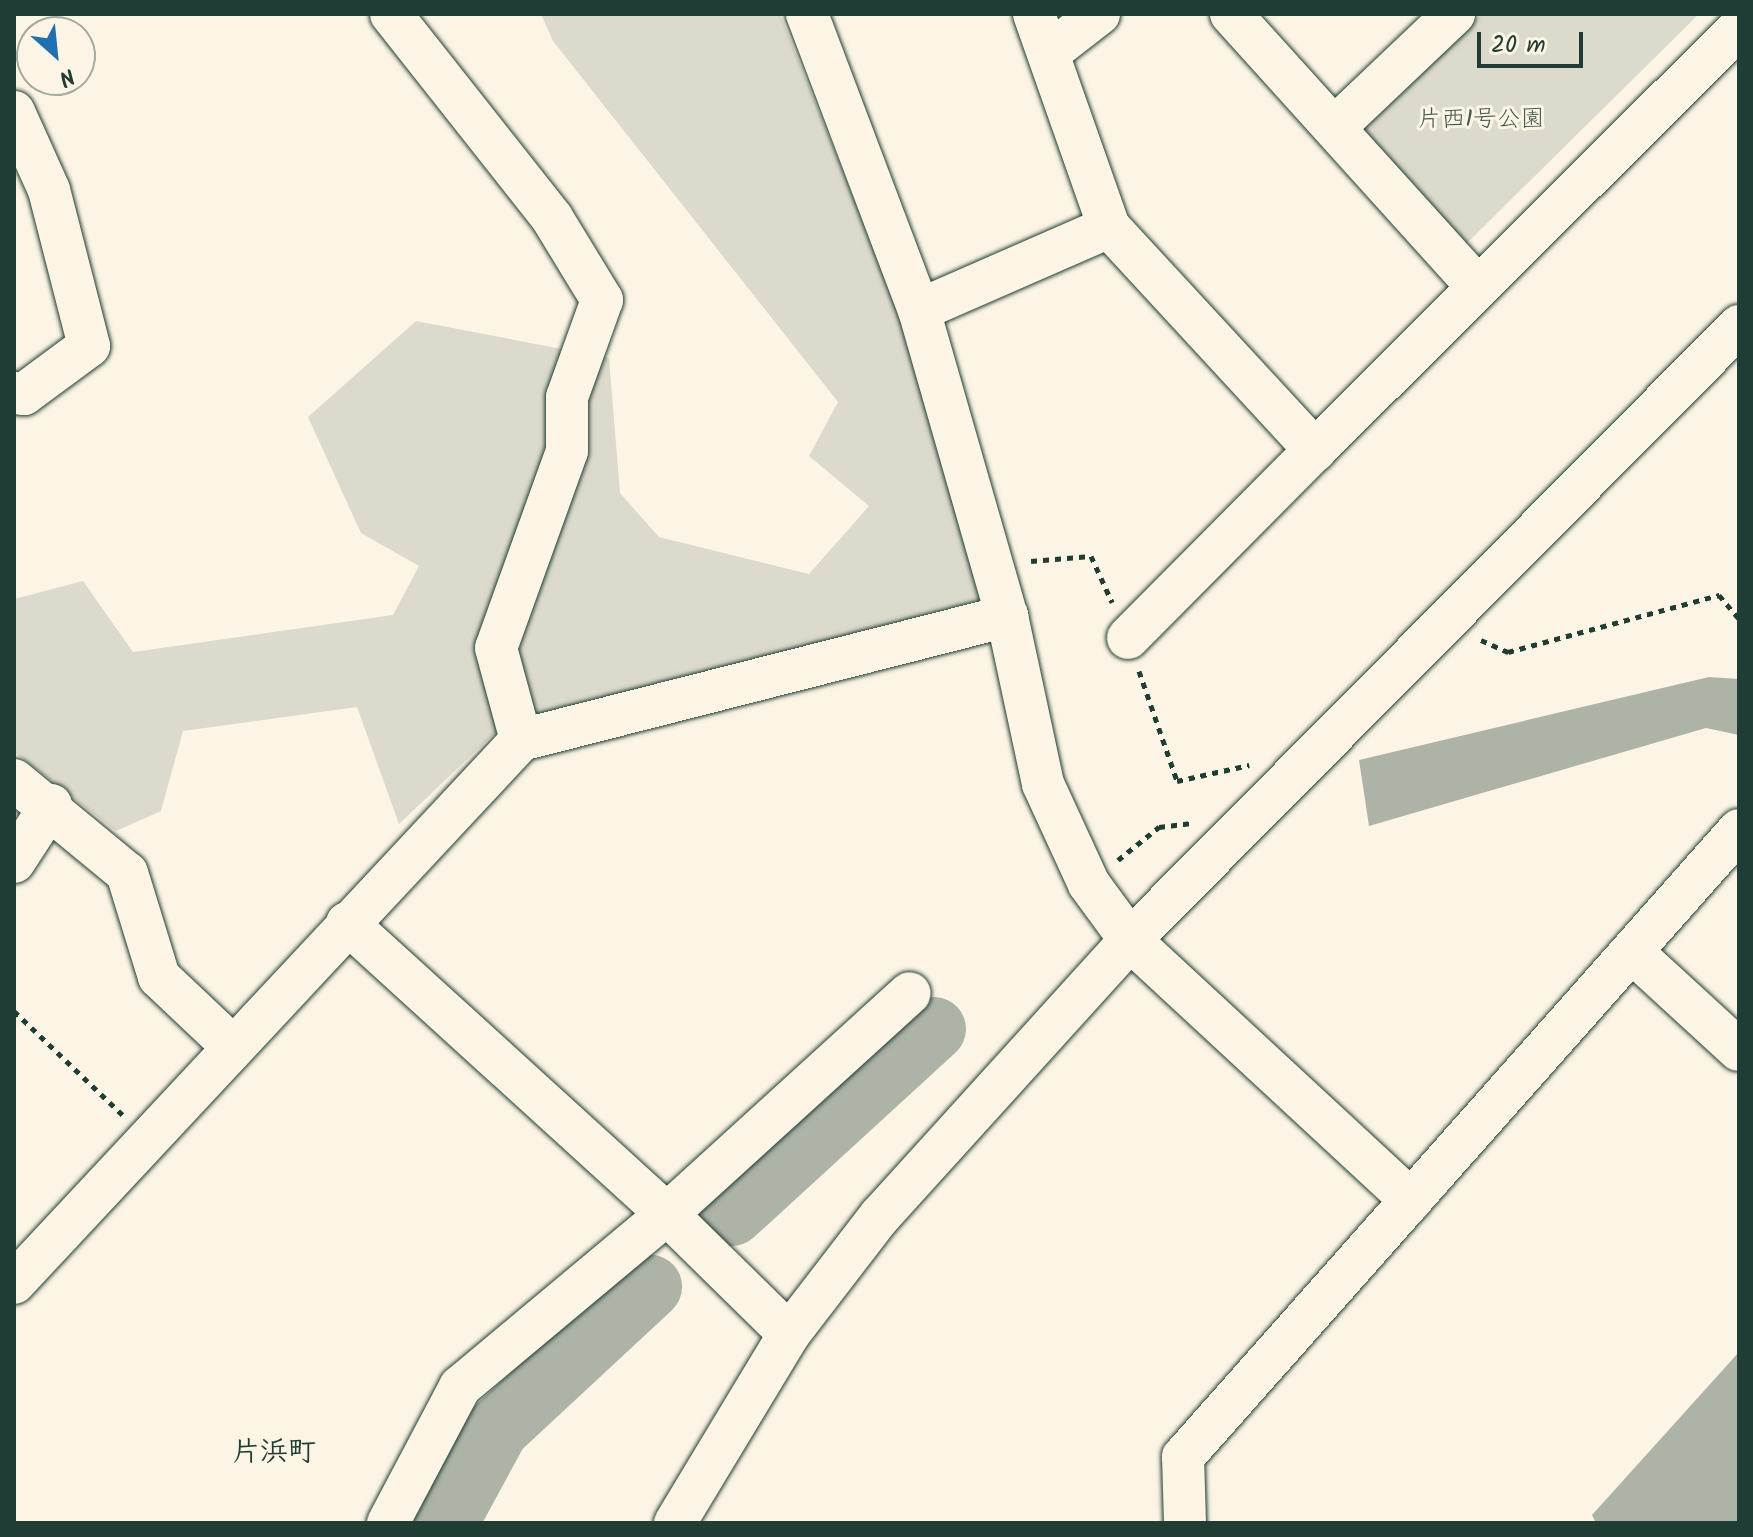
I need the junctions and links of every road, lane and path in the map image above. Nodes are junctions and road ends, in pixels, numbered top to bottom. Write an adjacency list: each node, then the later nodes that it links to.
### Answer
1 (391, 14): 22 (street)
2 (807, 14): 13 (street)
3 (1034, 14): 8 (street)
4 (1099, 14): 8 (street)
5 (1231, 14): 10 (street)
6 (1454, 14): 10 (street)
7 (1739, 28): 12 (street)
8 (1050, 52): 11 (street)
9 (14, 112): 15 (street)
10 (1336, 126): 12 (street)
11 (1109, 227): 13 (street); 16 (street)
12 (1478, 287): 16 (street)
13 (919, 310): 17 (street)
14 (1739, 326): 20 (street)
15 (14, 393)
16 (1315, 450): 21 (street)
17 (992, 563): 18 (street); 21 (path)
18 (1007, 616): 22 (street); 29 (street)
19 (1739, 619): 20 (path)
20 (1443, 625): 31 (street)
21 (1128, 638): 23 (path)
22 (521, 740): 30 (street)
23 (1253, 772)
24 (14, 780): 25 (street)
25 (51, 805): 28 (street); 35 (street)
26 (1200, 823): 29 (path)
27 (1739, 830): 32 (street)
28 (14, 862)
29 (1089, 884): 31 (street)
30 (347, 923): 35 (street); 39 (street)
31 (1130, 940): 38 (street); 41 (street)
32 (1632, 952): 36 (street); 38 (street)
33 (910, 993): 39 (street)
34 (14, 1011): 37 (path)
35 (231, 1045): 37 (street)
36 (1739, 1050)
37 (147, 1137): 40 (street)
38 (1411, 1200): 44 (street)
39 (667, 1214): 41 (street); 42 (street)
40 (14, 1283)
41 (789, 1334): 43 (street)
42 (388, 1523)
43 (675, 1523)
44 (1185, 1523)

